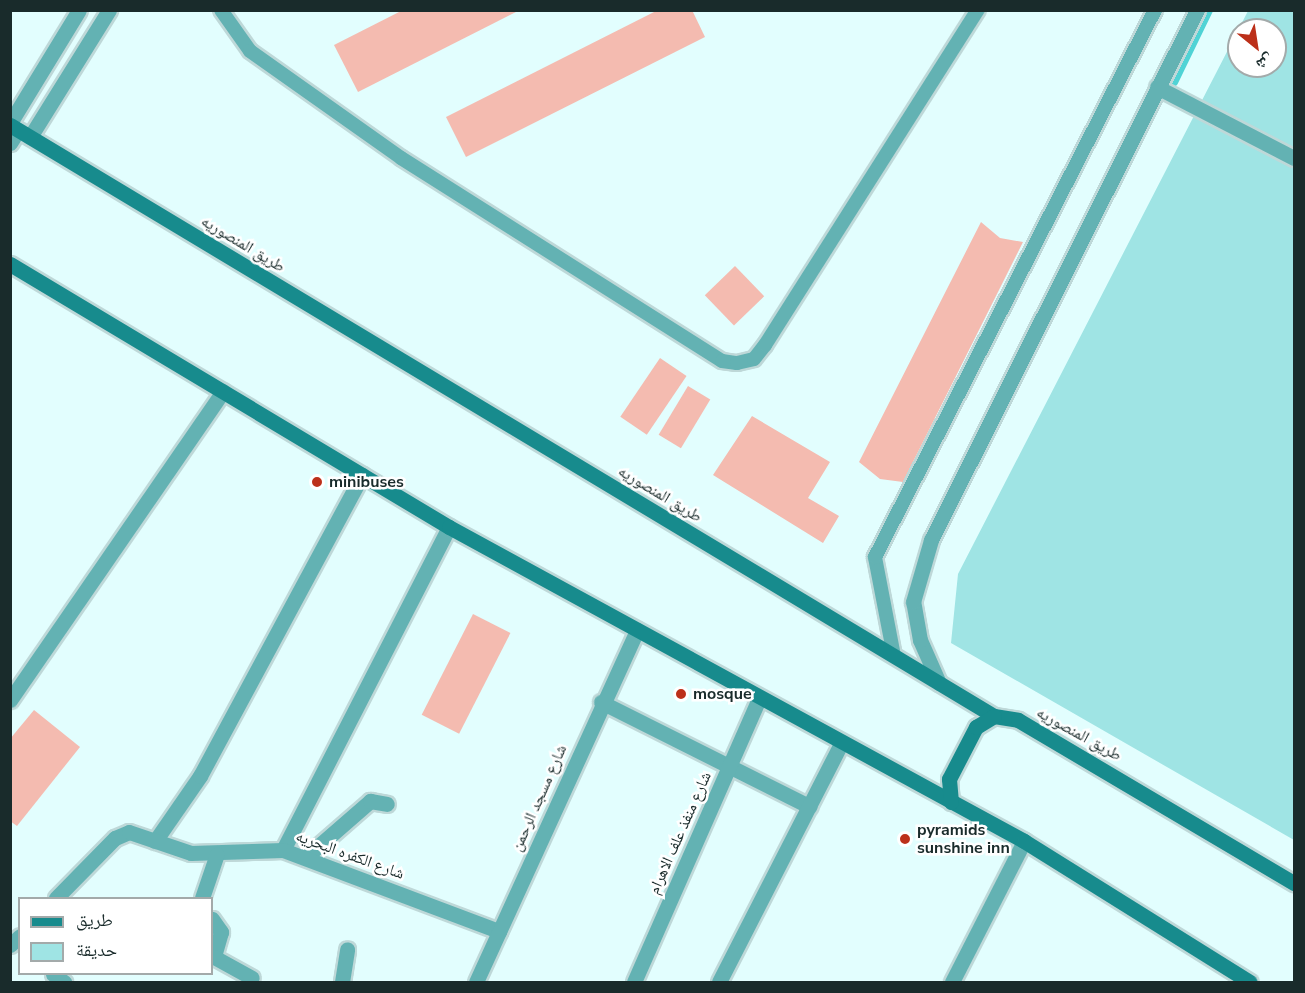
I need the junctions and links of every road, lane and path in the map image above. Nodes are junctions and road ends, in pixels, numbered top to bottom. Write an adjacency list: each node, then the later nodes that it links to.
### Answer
1 (79, 10): 7 (street)
2 (110, 10): 8 (street)
3 (221, 10): 4 (lane)
4 (978, 10)
5 (1155, 10): 17 (lane)
6 (1197, 10): 9 (street)
7 (52, 52): 8 (street); 10 (street)
8 (74, 66): 10 (street)
9 (1157, 87): 11 (street); 18 (street)
10 (16, 131): 17 (main road, طريق المنصوريه)
11 (1294, 158)
12 (10, 264): 13 (main road)
13 (223, 391): 14 (main road); 20 (street)
14 (362, 475): 15 (main road); 28 (street)
15 (449, 527): 16 (main road); 30 (street)
16 (637, 630): 19 (main road); 21 (street, شارع مسجد الرحمن)
17 (894, 656): 18 (main road, طريق المنصوريه)
18 (939, 683): 22 (main road, طريق المنصوريه)
19 (759, 698): 23 (main road); 24 (street, شارع منفذ علف الاهرام)
20 (10, 700)
21 (601, 702): 24 (street); 37 (street, شارع مسجد الرحمن)
22 (994, 716): 25 (main road); 33 (main road, طريق المنصوريه)
23 (841, 744): 25 (main road); 27 (street)
24 (729, 765): 27 (street); 42 (street, شارع منفذ علف الاهرام)
25 (951, 802): 29 (main road)
26 (387, 804): 32 (street)
27 (809, 806): 43 (street)
28 (155, 841): 31 (street, شارع الكفره البحريه); 34 (street, شارع الكفره البحريه)
29 (1024, 841): 44 (street); 45 (main road)
30 (283, 850): 31 (street, شارع الكفره البحريه); 32 (street, شارع الكفره البحريه)
31 (217, 854): 35 (street)
32 (307, 856): 37 (street, شارع الكفره البحريه)
33 (1294, 883)
34 (60, 897)
35 (202, 897)
36 (213, 920): 39 (street)
37 (499, 931): 41 (street, شارع مسجد الرحمن)
38 (346, 948): 40 (street)
39 (252, 978)
40 (342, 982)
41 (476, 982)
42 (634, 982)
43 (719, 982)
44 (951, 982)
45 (1250, 982)

